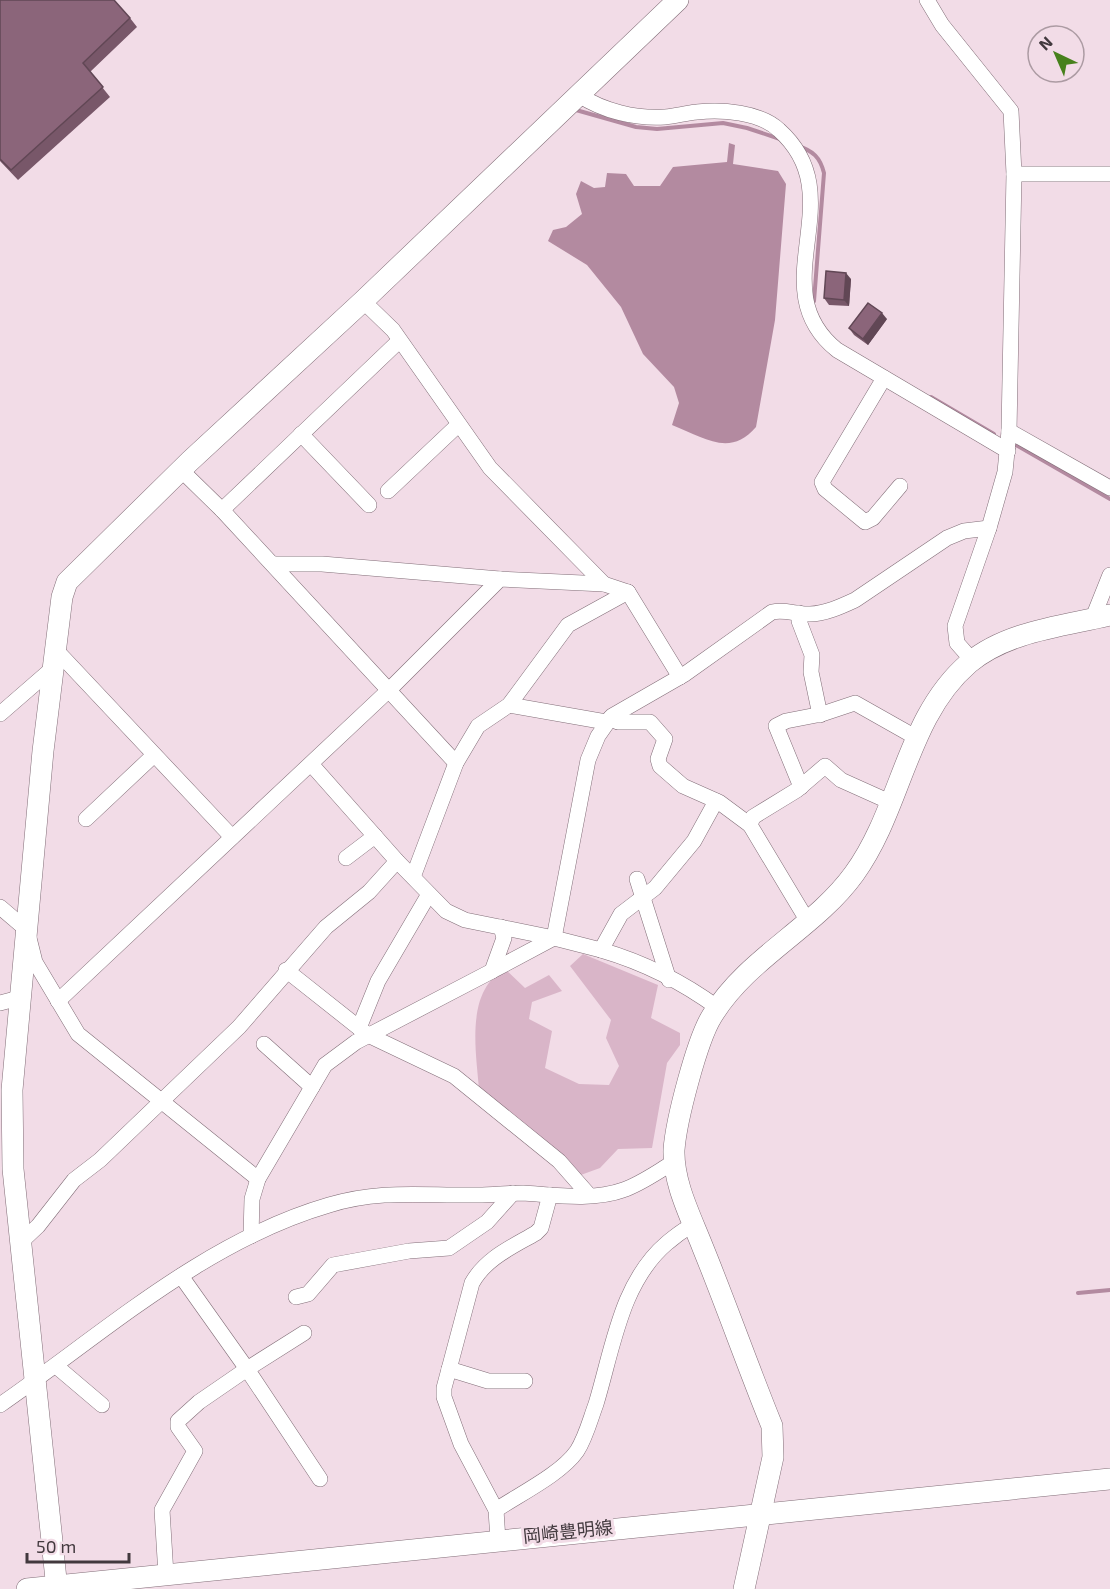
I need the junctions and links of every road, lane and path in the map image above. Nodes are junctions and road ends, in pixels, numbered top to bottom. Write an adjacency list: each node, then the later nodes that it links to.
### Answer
1 (678, 0): 3 (street)
2 (927, 0): 4 (street)
3 (579, 95): 6 (street); 8 (street)
4 (1014, 174): 5 (street); 10 (street)
5 (1110, 174)
6 (363, 301): 7 (street); 13 (street)
7 (399, 341): 9 (street); 11 (street)
8 (884, 378): 12 (street); 14 (street)
9 (458, 424): 16 (street); 23 (street)
10 (1009, 431): 12 (street); 15 (street)
11 (301, 434): 17 (street); 18 (street)
12 (1008, 451): 19 (street)
13 (181, 470): 18 (street); 27 (street)
14 (900, 486)
15 (1110, 488)
16 (388, 491)
17 (369, 505)
18 (222, 510): 20 (street)
19 (989, 528): 25 (street); 28 (street)
20 (273, 564): 22 (street); 30 (street)
21 (1110, 575): 26 (street)
22 (500, 579): 23 (street); 30 (street)
23 (604, 584): 24 (street)
24 (628, 592): 29 (street); 31 (street)
25 (799, 613): 29 (street); 33 (street)
26 (1101, 617): 28 (street)
27 (54, 659): 32 (street); 36 (street); 55 (street)
28 (972, 660): 35 (street)
29 (680, 677): 34 (street)
30 (389, 690): 37 (street); 38 (street)
31 (508, 705): 34 (street); 37 (street)
32 (0, 714)
33 (820, 715): 35 (street); 39 (street)
34 (608, 720): 40 (street); 56 (street)
35 (917, 738): 41 (street)
36 (154, 754): 42 (street); 45 (street)
37 (456, 763): 48 (street)
38 (311, 764): 44 (street); 45 (street)
39 (801, 787): 41 (street); 43 (street)
40 (716, 801): 43 (street); 51 (street)
41 (891, 802): 53 (street)
42 (86, 819)
43 (750, 825): 53 (street)
44 (375, 836): 46 (street); 47 (street)
45 (232, 837): 62 (street)
46 (346, 858)
47 (397, 861): 48 (street); 58 (street)
48 (413, 877): 50 (street)
49 (637, 879): 51 (street)
50 (429, 894): 54 (street); 64 (street)
51 (645, 898): 57 (street); 60 (street)
52 (0, 907): 55 (street)
53 (807, 920): 63 (street)
54 (501, 927): 56 (street); 59 (street)
55 (27, 930): 61 (street); 62 (street)
56 (554, 938): 57 (street); 59 (street)
57 (602, 950): 60 (street)
58 (286, 970): 64 (street); 68 (street)
59 (492, 971): 64 (street)
60 (669, 980): 63 (street)
61 (10, 1000): 67 (street)
62 (58, 1001): 68 (street)
63 (717, 1008): 69 (street)
64 (364, 1032): 66 (street); 72 (street)
65 (264, 1044): 66 (street)
66 (312, 1087): 70 (street)
67 (6, 1097): 76 (street)
68 (161, 1101): 70 (street); 76 (street)
69 (674, 1162): 72 (street); 74 (street)
70 (258, 1179): 75 (street)
71 (513, 1193): 73 (street); 75 (street); 78 (street)
72 (588, 1194): 73 (street)
73 (550, 1195): 82 (street)
74 (694, 1225): 89 (street); 90 (street)
75 (251, 1236): 77 (street)
76 (21, 1242): 83 (street)
77 (182, 1276): 80 (street); 81 (street)
78 (296, 1297)
79 (304, 1333): 81 (street)
80 (56, 1366): 83 (street); 86 (street)
81 (247, 1369): 87 (street); 92 (street)
82 (448, 1369): 84 (street); 89 (street)
83 (35, 1380): 85 (street); 93 (street)
84 (525, 1381)
85 (0, 1405)
86 (102, 1405)
87 (320, 1479)
88 (1110, 1479): 90 (street, 岡崎豊明線)
89 (496, 1510): 91 (street)
90 (759, 1513): 91 (street, 岡崎豊明線); 95 (street)
91 (498, 1540): 92 (street, 岡崎豊明線)
92 (166, 1575): 93 (street, 岡崎豊明線)
93 (57, 1587): 94 (street, 岡崎豊明線)
94 (27, 1589)
95 (744, 1589)

